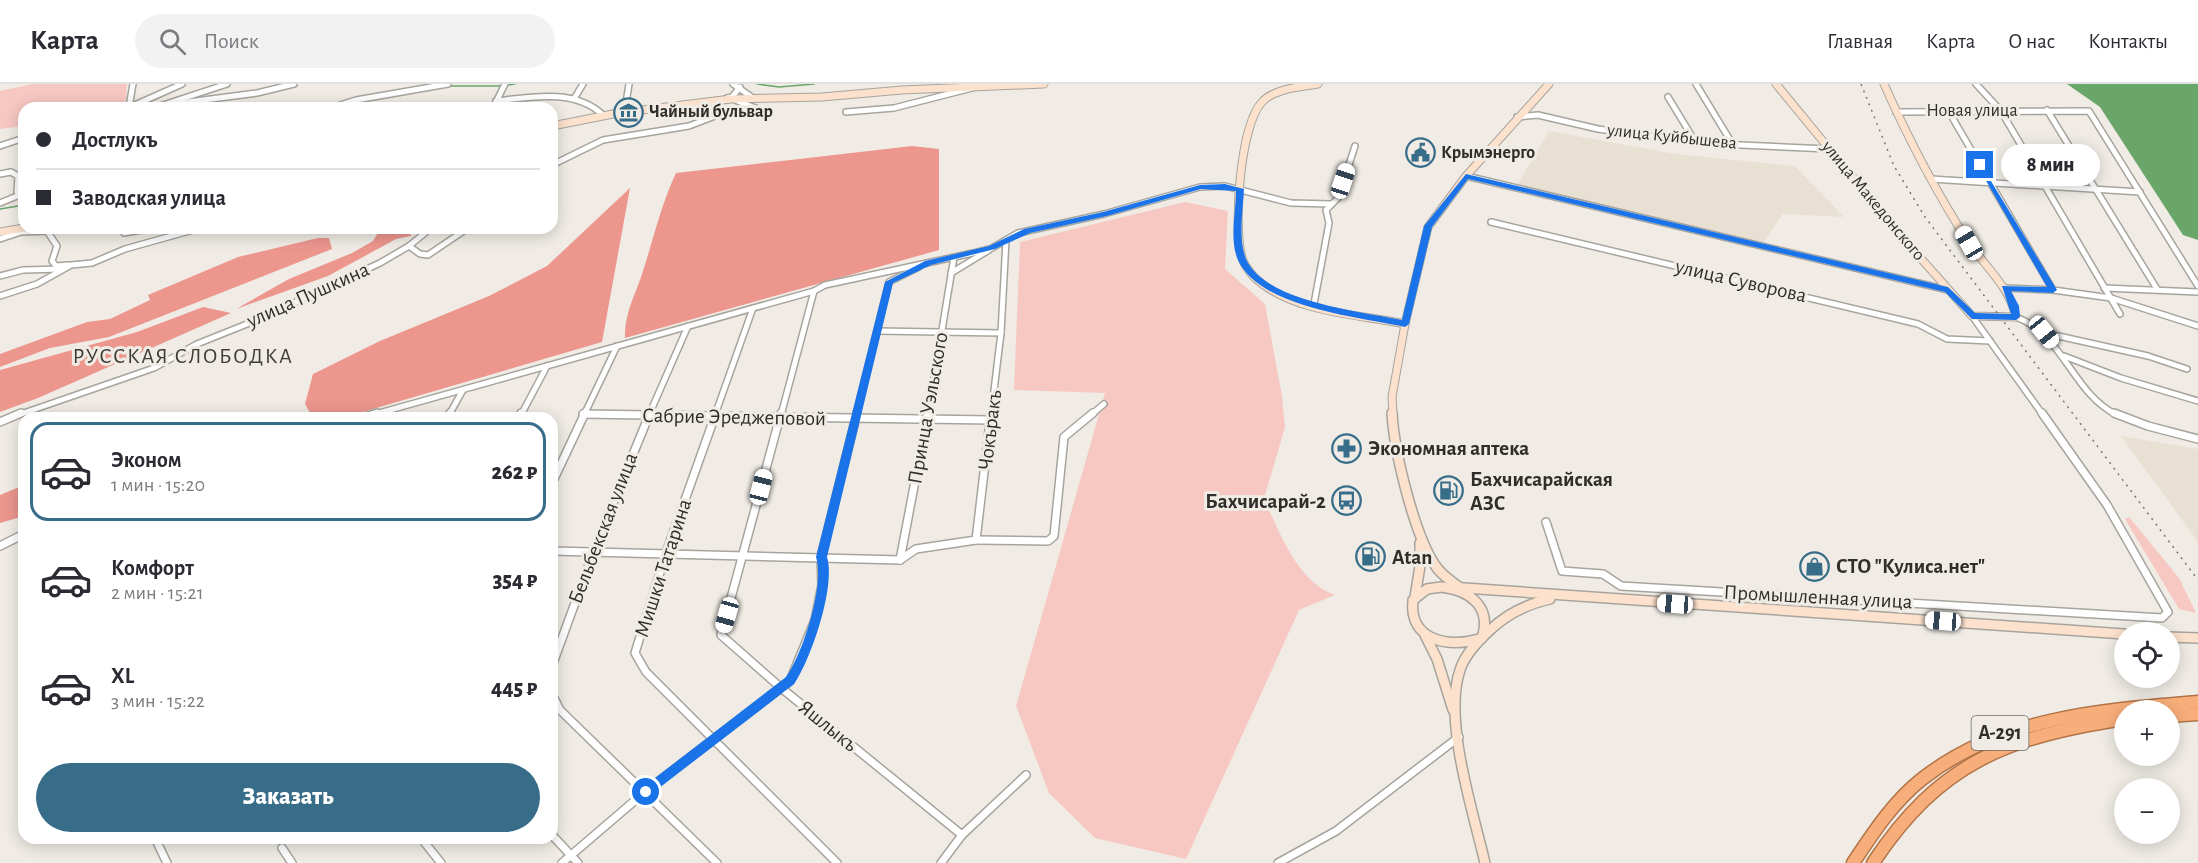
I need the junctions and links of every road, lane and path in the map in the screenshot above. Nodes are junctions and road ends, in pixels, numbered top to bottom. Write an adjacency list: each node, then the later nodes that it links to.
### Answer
1 (133, 84): 25 (street)
2 (182, 84): 26 (street)
3 (227, 84): 27 (street)
4 (294, 84): 28 (street)
5 (448, 84): 29 (street)
6 (505, 84): 24 (street)
7 (583, 84): 22 (street)
8 (629, 84): 30 (street)
9 (733, 84): 17 (street)
10 (1044, 84): 19 (main road)
11 (1318, 84): 54 (main road)
12 (1549, 84): 37 (main road)
13 (1696, 84): 42 (street)
14 (1776, 84): 44 (main road, улица Македонского)
15 (1884, 84): 34 (main road)
16 (1976, 84): 32 (street)
17 (740, 87): 21 (street); 30 (street)
18 (917, 87): 19 (main road); 21 (main road)
19 (973, 88): 33 (street)
20 (1668, 97): 40 (street)
21 (753, 98): 23 (main road)
22 (574, 99): 24 (street); 36 (street)
23 (732, 99): 36 (main road); 45 (street)
24 (496, 101)
25 (129, 102)
26 (142, 102)
27 (178, 102)
28 (188, 102)
29 (363, 102)
30 (625, 109): 36 (street)
31 (2047, 110): 32 (street, Новая улица); 53 (street, Новая улица); 56 (street, Новая улица)
32 (2001, 111): 35 (street, Новая улица); 52 (street)
33 (846, 112)
34 (1896, 112): 35 (street, Новая улица); 50 (main road)
35 (1949, 112): 51 (street)
36 (602, 114): 38 (main road)
37 (1517, 117): 40 (street, улица Куйбышева); 49 (main road)
38 (558, 125)
39 (18, 139): 41 (street)
40 (1696, 143): 42 (street, улица Куйбышева)
41 (0, 145)
42 (1733, 145): 44 (street, улица Куйбышева)
43 (1355, 146): 59 (street)
44 (1828, 149): 86 (main road, улица Македонского)
45 (558, 162)
46 (0, 174): 48 (street)
47 (18, 176): 55 (street)
48 (18, 176)
49 (1466, 176): 86 (street); 97 (main road)
50 (1931, 179): 51 (street); 83 (main road)
51 (1991, 183): 52 (street); 87 (street)
52 (2042, 186): 53 (street); 84 (street)
53 (2093, 188): 56 (street); 85 (street, Новая улица)
54 (1240, 189): 60 (street); 71 (street); 92 (main road)
55 (18, 192)
56 (2140, 192): 82 (street)
57 (18, 196): 58 (street)
58 (0, 203)
59 (1331, 204): 60 (street); 61 (street)
60 (1315, 205): 61 (street)
61 (1326, 210): 92 (street)
62 (1491, 222): 104 (street, улица Суворова)
63 (18, 230): 64 (main road)
64 (0, 232)
65 (18, 232): 70 (street)
66 (49, 234): 76 (street)
67 (179, 234): 76 (street)
68 (424, 234): 72 (street, улица Пушкина)
69 (459, 234): 72 (street)
70 (0, 239)
71 (1006, 240): 73 (street); 103 (street, Чокъракъ)
72 (409, 246): 113 (street, улица Пушкина)
73 (992, 248): 74 (street); 79 (street)
74 (954, 257): 75 (street); 79 (street, Принца Уэльского)
75 (928, 263): 78 (street); 81 (street)
76 (71, 265): 77 (street)
77 (62, 269): 80 (street); 90 (street)
78 (893, 270): 81 (street); 88 (street)
79 (951, 273): 100 (street, Принца Уэльского)
80 (0, 276)
81 (889, 282): 101 (street)
82 (2198, 286)
83 (2005, 288): 87 (street); 96 (main road)
84 (2104, 288): 85 (street); 91 (street)
85 (2157, 289): 89 (street)
86 (1948, 290): 95 (main road, улица Македонского)
87 (2053, 290): 91 (street)
88 (814, 291): 93 (street); 121 (street, Яшлыкъ)
89 (2198, 292)
90 (0, 296)
91 (2111, 298): 94 (street); 99 (street)
92 (1314, 304): 97 (main road)
93 (753, 308): 98 (street); 120 (street, Мишки Татарина)
94 (2120, 314)
95 (1972, 316): 96 (main road); 104 (street, Промышленная улица)
96 (2016, 317): 102 (street)
97 (1405, 324): 130 (main road)
98 (688, 326): 105 (street); 119 (street, Бельбекская улица)
99 (2198, 326)
100 (941, 330): 101 (street); 103 (street); 123 (street, Принца Уэльского)
101 (877, 331): 122 (street)
102 (2044, 332): 106 (street); 108 (street)
103 (1001, 333): 124 (street, Чокъракъ)
104 (1990, 341): 128 (street, Промышленная улица)
105 (617, 346): 107 (street); 117 (street)
106 (2063, 356): 110 (street); 126 (street)
107 (547, 366): 109 (street); 116 (street)
108 (2187, 369)
109 (463, 390): 112 (street); 115 (street)
110 (2198, 401)
111 (1104, 404): 131 (street)
112 (391, 411): 114 (street)
113 (25, 412)
114 (387, 412)
115 (450, 412)
116 (522, 412)
117 (583, 414): 119 (street, Сабрие Эреджеповой); 127 (street)
118 (18, 415): 125 (street, улица Пушкина)
119 (648, 415): 120 (street, Сабрие Эреджеповой); 134 (street, Бельбекская улица)
120 (716, 416): 121 (street, Сабрие Эреджеповой); 135 (street, Мишки Татарина)
121 (778, 417): 122 (street, Сабрие Эреджеповой); 136 (street, Яшлыкъ)
122 (855, 420): 123 (street, Сабрие Эреджеповой); 137 (street)
123 (927, 420): 124 (street, Сабрие Эреджеповой); 138 (street, Принца Уэльского)
124 (992, 420): 131 (street, Чокъракъ)
125 (0, 422)
126 (2198, 439)
127 (558, 470)
128 (1546, 522)
129 (18, 537): 132 (street)
130 (1420, 539): 139 (main road); 140 (main road)
131 (976, 540): 138 (street)
132 (0, 546)
133 (558, 551): 134 (street)
134 (592, 552): 135 (street); 147 (street, Бельбекская улица)
135 (666, 552): 136 (street); 156 (street, Мишки Татарина)
136 (744, 556): 137 (street); 148 (street, Яшлыкъ)
137 (821, 557): 138 (street); 148 (street)
138 (900, 560)
139 (1457, 588): 140 (main road); 141 (main road); 144 (main road)
140 (1415, 597): 142 (main road)
141 (1562, 597): 143 (main road); 144 (main road)
142 (1421, 630): 144 (main road); 153 (main road)
143 (2114, 633)
144 (1482, 638): 153 (main road)
145 (2180, 638): 146 (main road)
146 (2198, 639)
147 (558, 649)
148 (780, 687): 156 (street); 159 (street, Яшлыкъ)
149 (2198, 702): 175 (highway, А-291)
150 (558, 706): 158 (street)
151 (2198, 714): 152 (highway)
152 (2180, 715)
153 (1456, 721): 155 (main road)
154 (2114, 721): 176 (highway, А-291)
155 (1459, 737): 173 (street); 174 (main road)
156 (715, 740): 158 (street); 171 (street, Мишки Татарина)
157 (1026, 775): 159 (street)
158 (646, 792): 164 (street); 170 (street)
159 (962, 835): 172 (street)
160 (558, 842): 164 (street)
161 (158, 844): 165 (street)
162 (426, 844): 167 (street)
163 (282, 848): 166 (street)
164 (571, 855): 168 (street); 169 (street)
165 (167, 863)
166 (292, 863)
167 (441, 863)
168 (562, 863)
169 (578, 863)
170 (717, 863)
171 (837, 863)
172 (941, 863)
173 (1278, 863)
174 (1485, 863)
175 (1853, 863)
176 (1873, 863)

